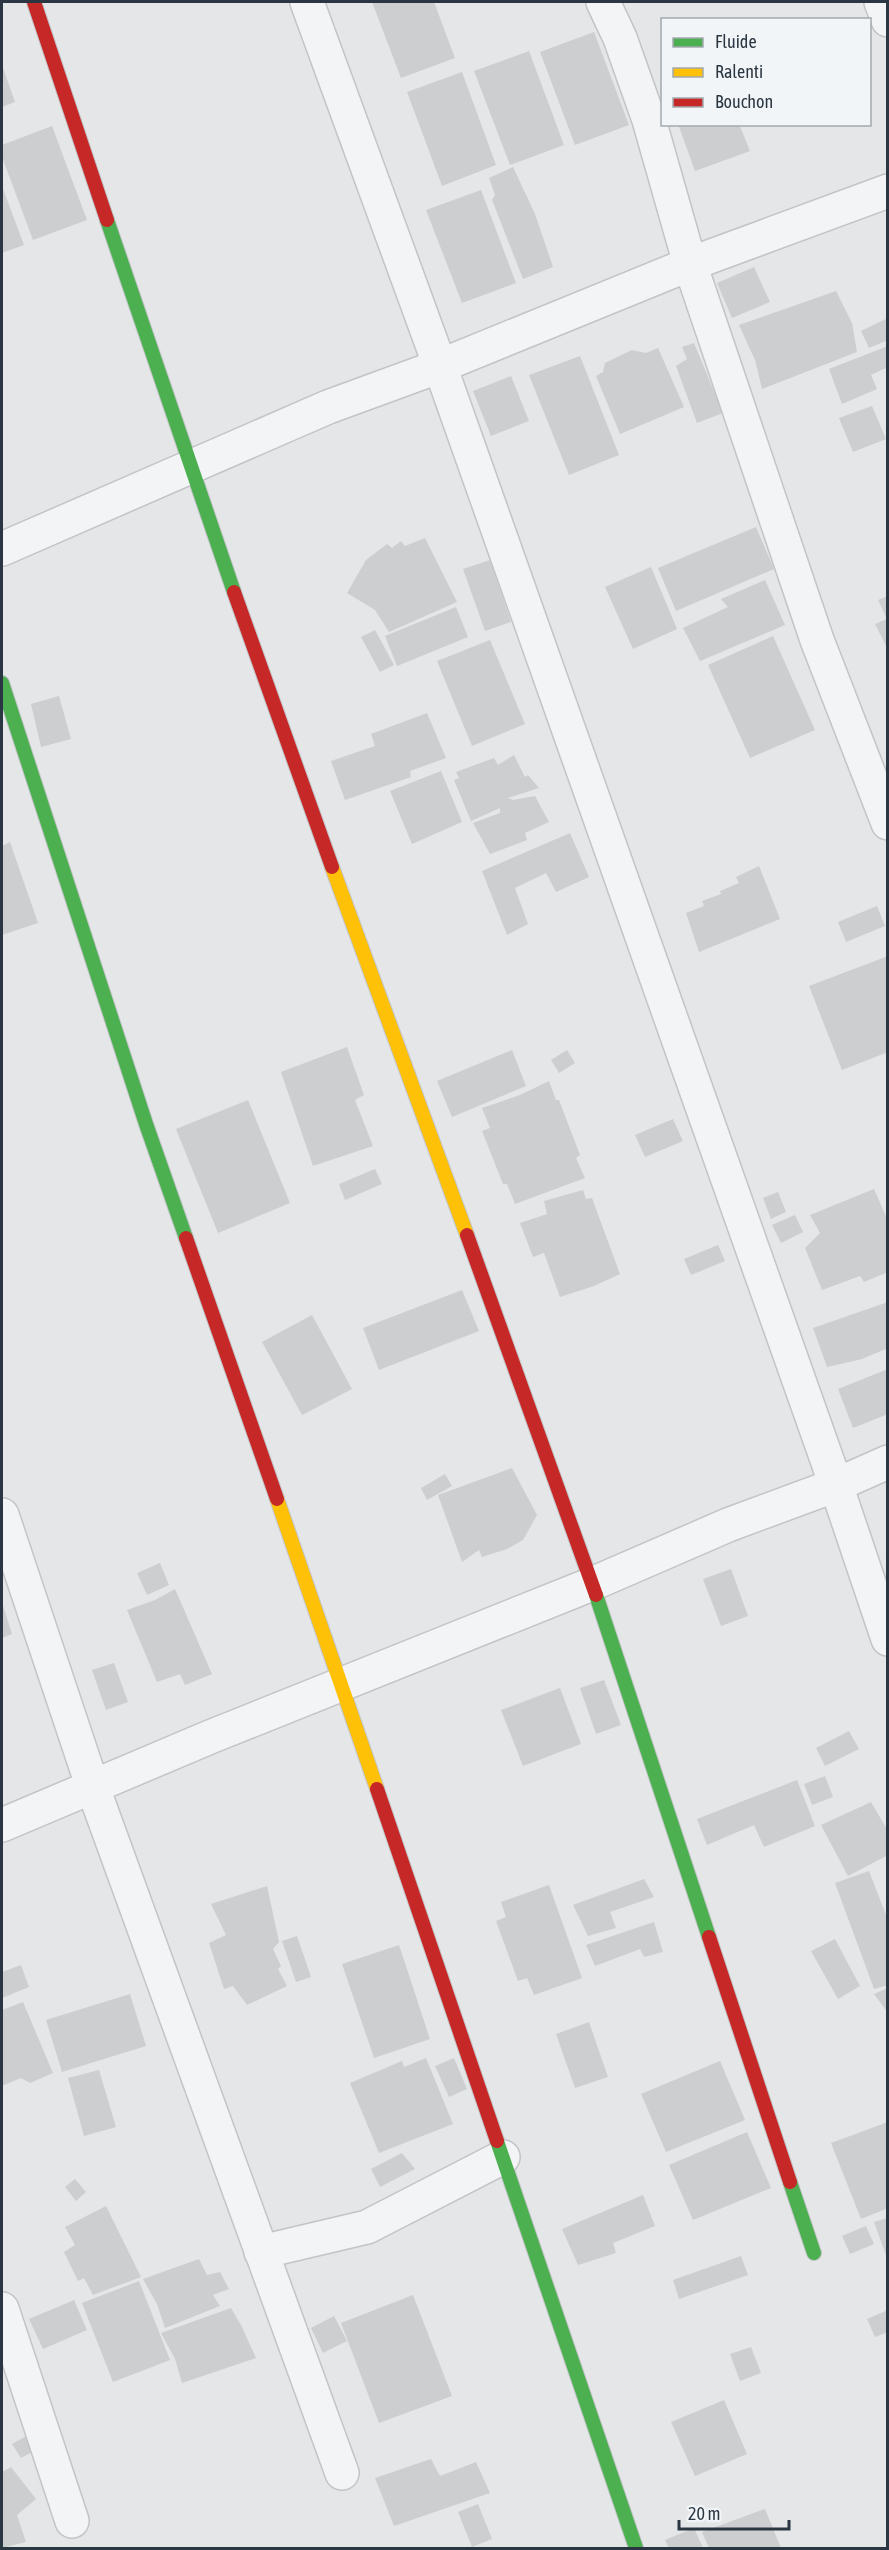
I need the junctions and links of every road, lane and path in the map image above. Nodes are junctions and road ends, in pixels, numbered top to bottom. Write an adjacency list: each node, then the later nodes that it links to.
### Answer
1 (33, 2): 9 (street)
2 (307, 2): 8 (street)
3 (603, 2): 7 (street)
4 (881, 2): 5 (street)
5 (888, 20)
6 (888, 191): 7 (street)
7 (690, 264): 8 (street); 12 (street)
8 (440, 366): 9 (street); 14 (street)
9 (190, 468): 10 (street); 16 (street)
10 (2, 549)
11 (2, 683): 18 (street)
12 (888, 823)
13 (888, 1462): 14 (street)
14 (836, 1485): 16 (street); 17 (street)
15 (2, 1515): 19 (street)
16 (592, 1584): 18 (street); 23 (street)
17 (888, 1639)
18 (342, 1686): 19 (street); 21 (street)
19 (93, 1788): 20 (street); 22 (street)
20 (2, 1825)
21 (503, 2157): 22 (street); 27 (street)
22 (261, 2252): 25 (street)
23 (814, 2253)
24 (2, 2309): 26 (street)
25 (342, 2473)
26 (72, 2521)
27 (636, 2548)

